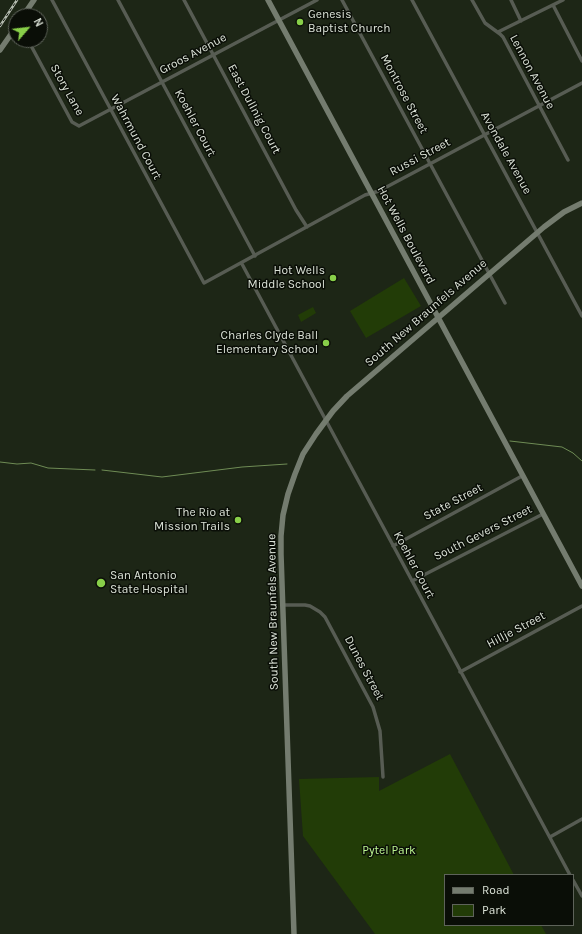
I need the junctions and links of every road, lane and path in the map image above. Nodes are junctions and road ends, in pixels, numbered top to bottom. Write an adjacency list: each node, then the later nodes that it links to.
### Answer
1 (52, 0): 23 (street, Wahrmund Court)
2 (118, 0): 20 (street, Koehler Court)
3 (184, 0): 18 (street, East Dullnig Court)
4 (268, 0): 12 (main road, Hot Wells Boulevard)
5 (317, 0): 12 (street, Groos Avenue)
6 (342, 0): 27 (street, Montrose Street)
7 (412, 0): 25 (street, Avondale Avenue)
8 (472, 0): 14 (street, Lennon Avenue)
9 (511, 0): 13 (street)
10 (562, 0): 11 (street)
11 (553, 5): 13 (street); 19 (street)
12 (278, 20): 18 (street, Groos Avenue); 28 (main road, Hot Wells Boulevard)
13 (521, 21): 14 (street)
14 (498, 32): 22 (street, Lennon Avenue)
15 (8, 38): 17 (main road)
16 (32, 48): 24 (street, Story Lane)
17 (0, 50)
18 (214, 55): 20 (street, Groos Avenue); 30 (street, East Dullnig Court)
19 (582, 61)
20 (162, 82): 23 (street, Groos Avenue); 32 (street, Koehler Court)
21 (582, 83): 22 (street, Russi Street)
22 (539, 106): 25 (street, Russi Street); 26 (street, Lennon Avenue)
23 (110, 110): 24 (street, Groos Avenue); 35 (street, Wahrmund Court)
24 (79, 126)
25 (484, 135): 27 (street, Russi Street); 31 (street, Avondale Avenue)
26 (568, 160)
27 (430, 163): 28 (street, Russi Street); 34 (street, Montrose Street)
28 (372, 193): 30 (street, Russi Street); 38 (main road, Hot Wells Boulevard)
29 (582, 202): 31 (main road, South New Braunfels Avenue)
30 (307, 227): 32 (street, Russi Street)
31 (537, 233): 34 (main road, South New Braunfels Avenue); 37 (street, Avondale Avenue)
32 (255, 256): 33 (street, Russi Street)
33 (242, 264): 35 (street, Russi Street); 39 (street, Koehler Court)
34 (489, 274): 36 (street, Montrose Street); 38 (main road, South New Braunfels Avenue)
35 (204, 283)
36 (505, 303)
37 (582, 316)
38 (438, 318): 39 (main road, South New Braunfels Avenue); 40 (main road, Hot Wells Boulevard)
39 (326, 421): 42 (street, Koehler Court); 45 (main road, South New Braunfels Avenue)
40 (522, 476): 41 (main road, Hot Wells Boulevard); 42 (street, State Street)
41 (543, 514): 43 (street, South Gevers Street); 44 (main road, Hot Wells Boulevard)
42 (393, 546): 43 (street, Koehler Court)
43 (412, 581): 47 (street, Koehler Court)
44 (582, 586)
45 (282, 605): 48 (street, Dunes Street); 54 (main road, South New Braunfels Avenue)
46 (582, 606): 47 (street, Hillje Street)
47 (460, 672): 50 (street, Koehler Court)
48 (383, 777)
49 (582, 819): 50 (street)
50 (550, 837): 51 (street, Koehler Court)
51 (569, 874)
52 (574, 882): 53 (street)
53 (582, 896)
54 (294, 934)

